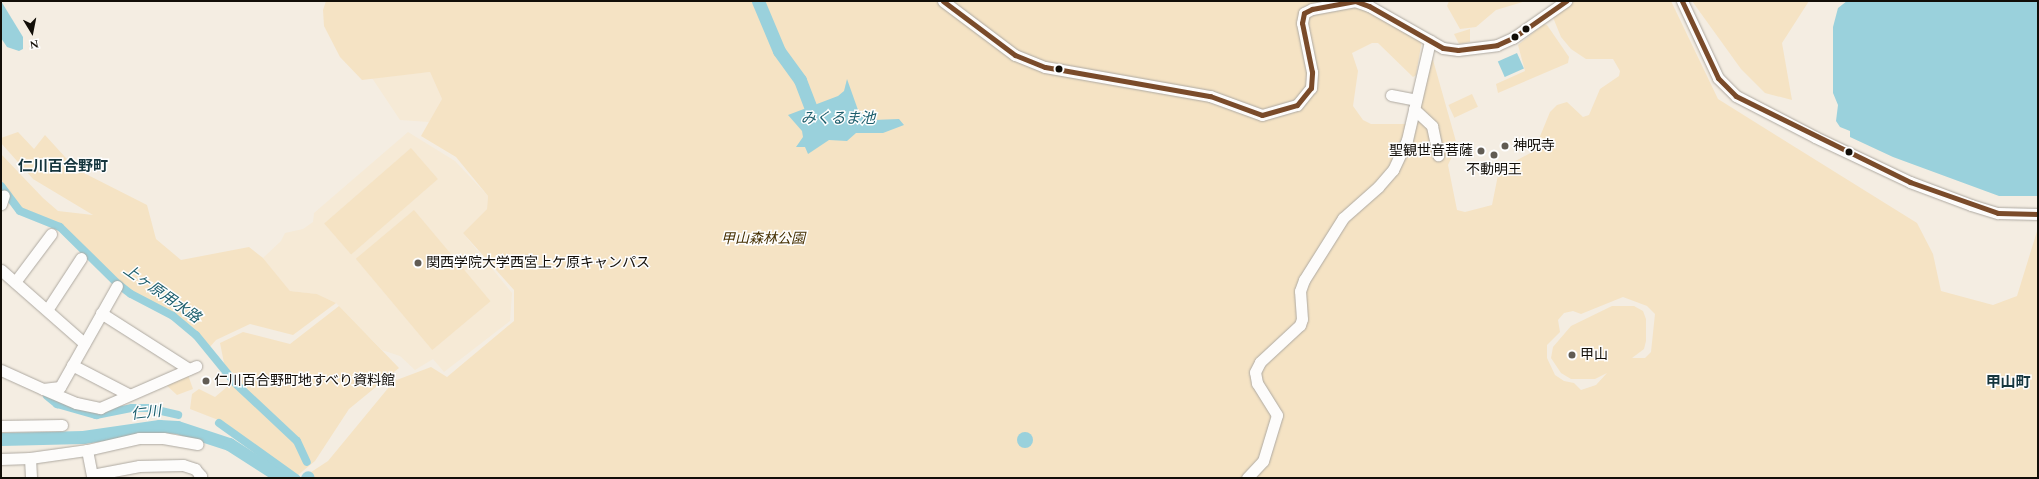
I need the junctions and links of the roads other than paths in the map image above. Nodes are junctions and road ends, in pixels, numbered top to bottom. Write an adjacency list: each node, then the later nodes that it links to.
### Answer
1 (943, 1): 2 (street)
2 (1355, 1): 5 (street)
3 (1566, 1): 6 (street)
4 (1682, 1): 10 (street)
5 (1371, 3): 6 (street)
6 (1430, 41): 8 (street)
7 (1391, 95): 8 (street)
8 (1415, 104): 9 (street); 31 (street)
9 (1438, 155)
10 (2038, 214)
11 (51, 234): 14 (street)
12 (81, 258): 16 (street)
13 (1, 270): 14 (street)
14 (15, 282): 16 (street)
15 (117, 286): 17 (street)
16 (47, 310): 18 (street)
17 (101, 313): 18 (street); 22 (street)
18 (84, 343): 19 (street)
19 (72, 365): 21 (street); 22 (street)
20 (1, 370): 21 (street)
21 (43, 389): 22 (street)
22 (128, 394)
23 (62, 425): 24 (street)
24 (1, 426)
25 (198, 444): 26 (street)
26 (87, 450): 27 (street); 30 (street)
27 (30, 458): 28 (street); 29 (street)
28 (1, 459)
29 (31, 478)
30 (199, 478)
31 (1247, 478)

